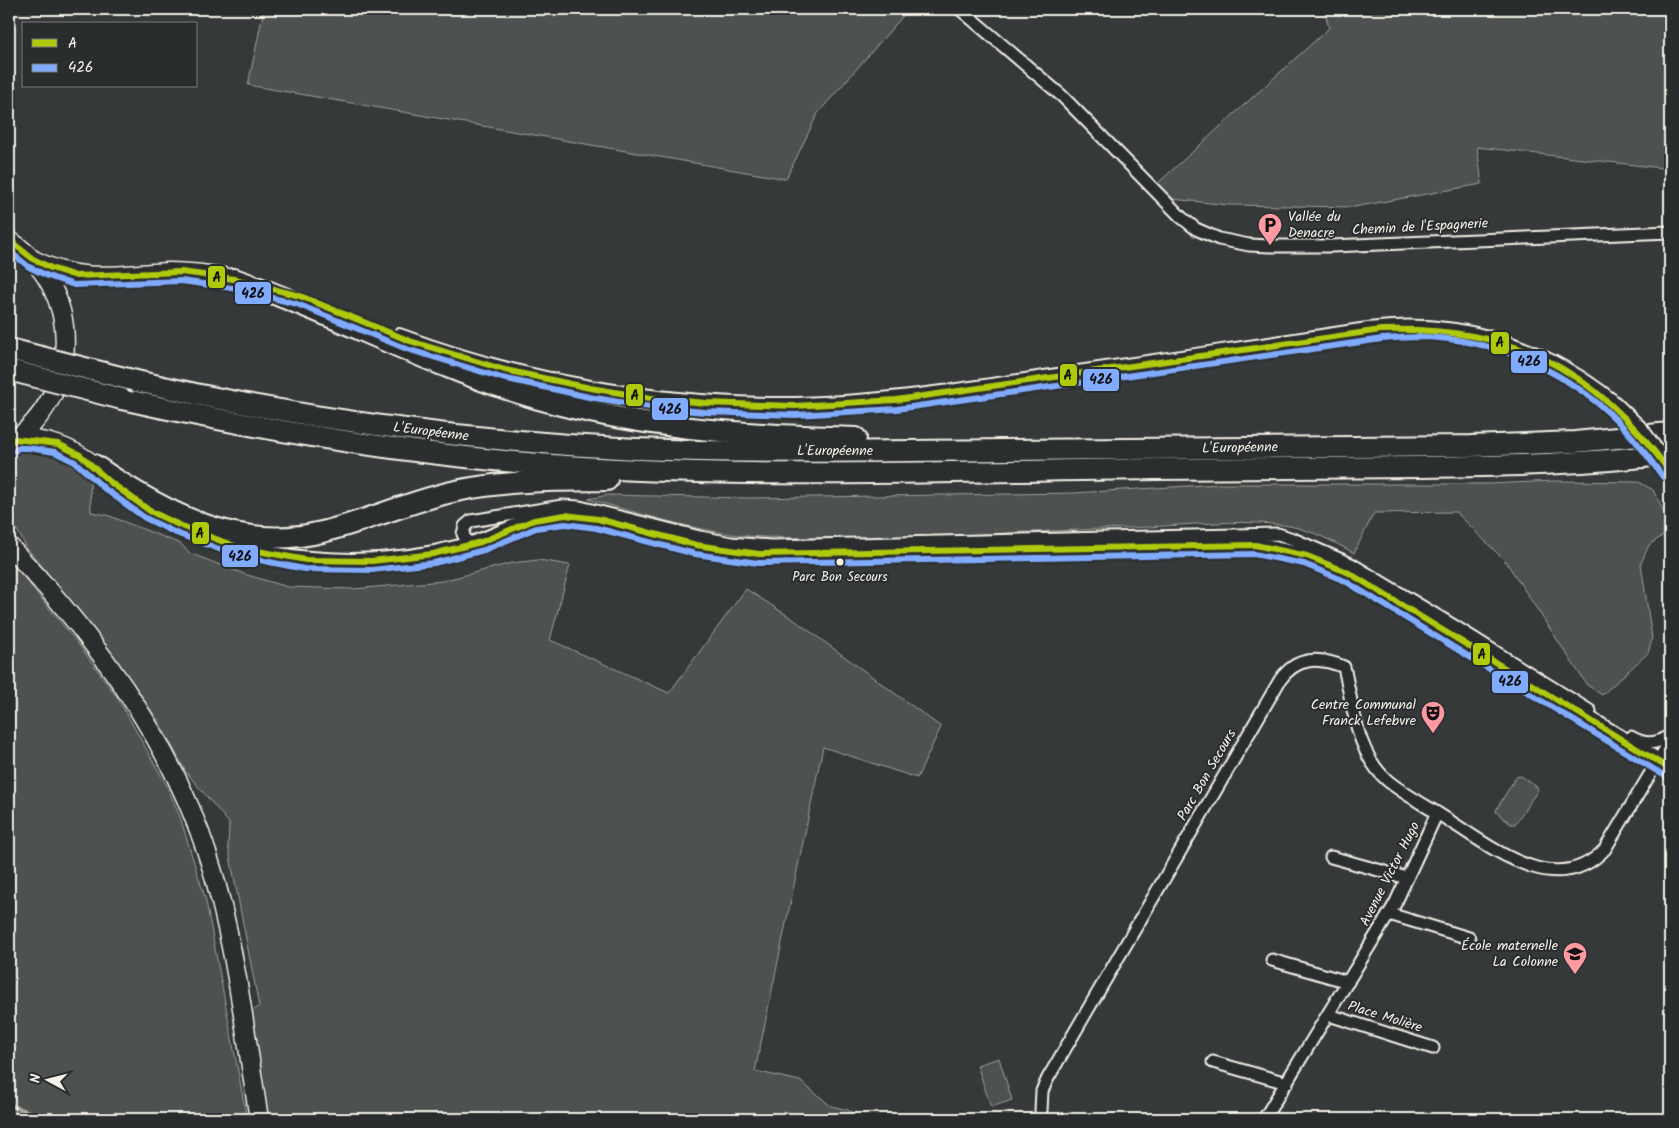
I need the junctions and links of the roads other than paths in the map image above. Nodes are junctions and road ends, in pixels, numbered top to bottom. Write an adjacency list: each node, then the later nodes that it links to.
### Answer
1 (960, 9): 2 (street, Chemin de l'Espagnerie)
2 (1670, 232)
3 (9, 240): 4 (main road)
4 (32, 259): 5 (main road); 9 (main road)
5 (234, 279): 10 (highway); 14 (main road, bridge)
6 (9, 349): 10 (highway, L'Européenne, bridge)
7 (9, 370): 13 (highway, L'Européenne, bridge)
8 (1670, 433): 10 (highway, L'Européenne)
9 (12, 442): 12 (main road)
10 (1100, 449)
11 (1670, 454): 13 (highway, L'Européenne)
12 (94, 465): 13 (highway); 17 (main road)
13 (665, 470)
14 (1670, 472)
15 (9, 533): 20 (main road)
16 (9, 546): 20 (main road)
17 (469, 546): 19 (main road); 19 (street)
18 (1009, 546): 19 (main road); 21 (street); 23 (main road)
19 (913, 548)
20 (30, 568): 36 (main road)
21 (1670, 736)
22 (1670, 741): 23 (street, Avenue Victor Hugo)
23 (1664, 766): 24 (street, Avenue Victor Hugo)
24 (1437, 813): 26 (street, Avenue Victor Hugo); 35 (street, Parc Bon Secours)
25 (1331, 857): 26 (street)
26 (1407, 878): 27 (street, Avenue Victor Hugo)
27 (1389, 914): 28 (street); 30 (street, Avenue Victor Hugo)
28 (1469, 938)
29 (1272, 960): 30 (street)
30 (1348, 982): 31 (street, Avenue Victor Hugo)
31 (1328, 1015): 32 (street, Place Molière); 34 (street, Avenue Victor Hugo)
32 (1433, 1048)
33 (1213, 1062): 34 (street)
34 (1287, 1083): 37 (street, Avenue Victor Hugo)
35 (1040, 1111)
36 (260, 1119)
37 (1264, 1119)

